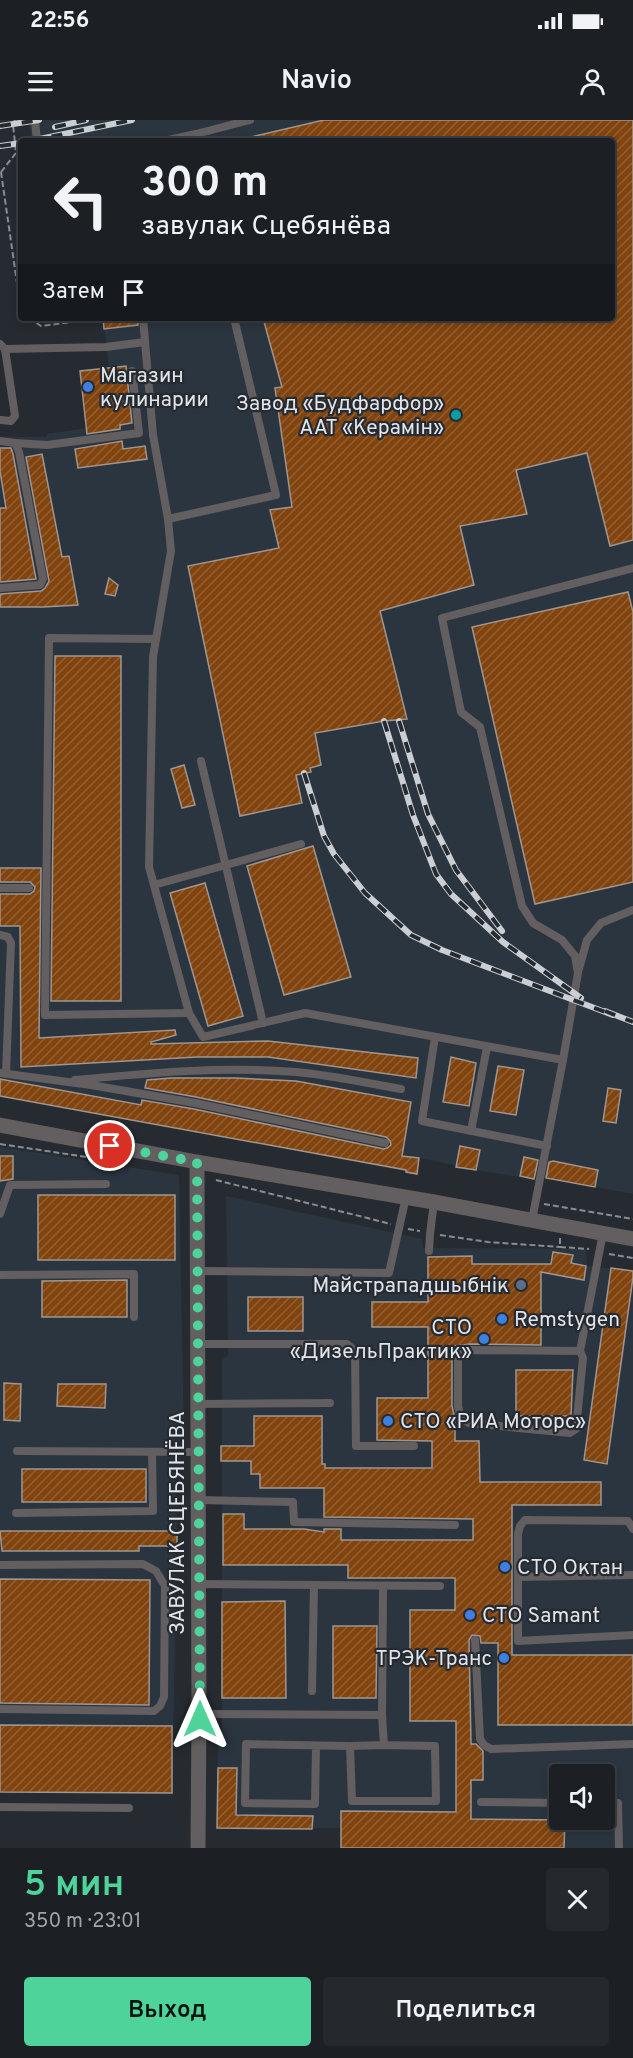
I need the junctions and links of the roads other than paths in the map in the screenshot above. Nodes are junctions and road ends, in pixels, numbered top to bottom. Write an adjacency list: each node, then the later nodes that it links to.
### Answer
1 (35, 120): 4 (lane)
2 (250, 120): 3 (lane)
3 (196, 137)
4 (37, 138)
5 (143, 321): 7 (lane)
6 (235, 321): 14 (lane)
7 (145, 342): 8 (lane); 14 (lane)
8 (3, 346): 9 (lane)
9 (4, 362): 11 (lane)
10 (132, 371): 13 (lane)
11 (0, 420)
12 (0, 441): 13 (lane)
13 (15, 442): 16 (lane)
14 (168, 519): 17 (lane)
15 (633, 568): 26 (lane)
16 (0, 588)
17 (156, 639): 21 (lane); 27 (lane)
18 (201, 761): 20 (lane)
19 (301, 844): 20 (lane)
20 (227, 864): 21 (lane); 28 (lane)
21 (154, 885): 27 (lane)
22 (0, 888): 23 (lane)
23 (29, 888)
24 (633, 910): 26 (lane)
25 (0, 935): 32 (lane)
26 (578, 973): 31 (lane)
27 (189, 1013): 28 (lane)
28 (263, 1023): 29 (lane)
29 (435, 1037): 30 (lane); 36 (lane)
30 (487, 1047): 31 (lane); 36 (lane)
31 (563, 1060): 38 (lane)
32 (3, 1073): 33 (lane)
33 (62, 1081): 34 (lane); 37 (lane)
34 (401, 1089)
35 (0, 1125): 39 (street)
36 (471, 1131): 38 (lane)
37 (385, 1143)
38 (547, 1146): 44 (lane)
39 (197, 1169): 41 (street); 48 (street, ЗАВУЛАК СЦЕБЯНЁВА)
40 (106, 1185): 43 (lane)
41 (406, 1197): 42 (street); 48 (lane)
42 (434, 1202): 44 (street); 47 (lane)
43 (0, 1214)
44 (532, 1220): 45 (street)
45 (603, 1233): 46 (street); 52 (lane)
46 (633, 1239)
47 (429, 1251)
48 (198, 1271): 51 (street, ЗАВУЛАК СЦЕБЯНЁВА)
49 (0, 1275): 50 (lane)
50 (134, 1317)
51 (198, 1344): 54 (street, ЗАВУЛАК СЦЕБЯНЁВА); 55 (lane)
52 (580, 1351): 52 (lane)
53 (330, 1403): 54 (lane)
54 (197, 1404): 58 (street, ЗАВУЛАК СЦЕБЯНЁВА)
55 (414, 1446)
56 (17, 1451): 57 (lane)
57 (152, 1452): 58 (lane); 60 (lane)
58 (198, 1452): 59 (street, ЗАВУЛАК СЦЕБЯНЁВА)
59 (198, 1500): 61 (lane); 66 (street, ЗАВУЛАК СЦЕБЯНЁВА)
60 (16, 1514)
61 (455, 1525)
62 (633, 1529): 65 (lane)
63 (0, 1566): 73 (lane)
64 (633, 1575): 65 (lane)
65 (518, 1577): 70 (lane)
66 (198, 1584): 67 (lane); 74 (street, ЗАВУЛАК СЦЕБЯНЁВА)
67 (314, 1585): 68 (lane); 72 (lane)
68 (383, 1586): 69 (lane); 75 (lane)
69 (440, 1586)
70 (633, 1635)
71 (475, 1640): 76 (lane)
72 (312, 1691)
73 (0, 1709)
74 (200, 1714): 75 (lane); 85 (street, ЗАВУЛАК СЦЕБЯНЁВА)
75 (382, 1715): 77 (lane)
76 (633, 1744)
77 (384, 1745): 79 (lane); 79 (lane)
78 (316, 1746): 78 (lane); 79 (lane)
79 (350, 1746)
80 (481, 1802): 81 (lane)
81 (549, 1803)
82 (615, 1803): 86 (lane)
83 (0, 1807): 84 (lane)
84 (129, 1808)
85 (198, 1848)
86 (619, 1848)

